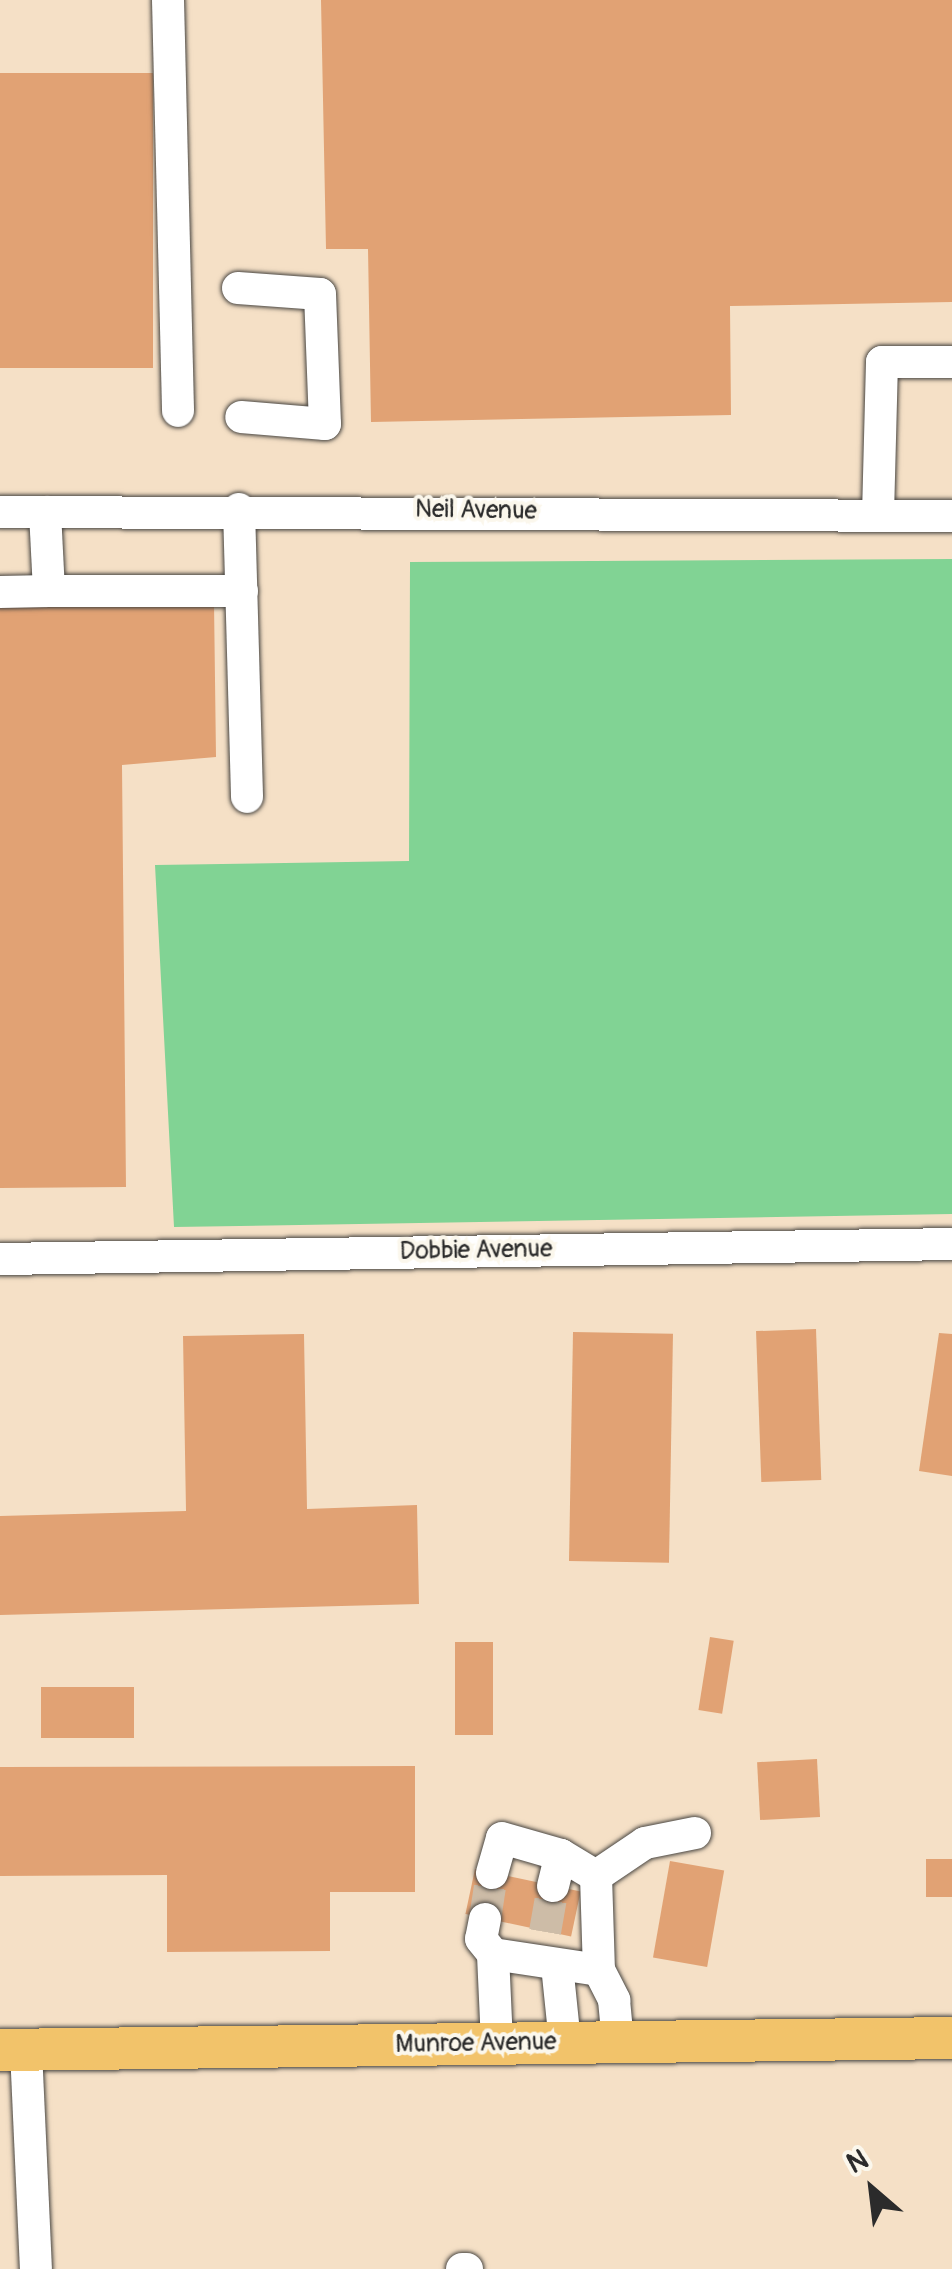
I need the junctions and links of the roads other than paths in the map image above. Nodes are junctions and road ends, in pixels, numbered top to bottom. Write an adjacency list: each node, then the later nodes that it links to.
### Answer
1 (168, 0): 4 (street)
2 (238, 288): 5 (street)
3 (952, 362): 9 (street)
4 (178, 411)
5 (242, 418)
6 (240, 509): 8 (street, Neil Avenue); 9 (street, Neil Avenue); 12 (street)
7 (0, 512): 8 (street, Neil Avenue)
8 (45, 512): 11 (street)
9 (878, 516): 10 (street, Neil Avenue)
10 (952, 516)
11 (50, 591): 12 (street); 13 (street)
12 (242, 591): 14 (street)
13 (0, 592)
14 (246, 798)
15 (952, 1244): 16 (street, Dobbie Avenue)
16 (0, 1259)
17 (695, 1833): 19 (street)
18 (492, 1873): 19 (street)
19 (596, 1876): 23 (street)
20 (485, 1918): 22 (street)
21 (548, 1953): 22 (street); 23 (street); 25 (street)
22 (493, 1954): 27 (street)
23 (598, 1970): 26 (street)
24 (952, 2038): 26 (main road, Munroe Avenue)
25 (565, 2042): 26 (main road, Munroe Avenue); 27 (main road, Munroe Avenue)
26 (618, 2042)
27 (496, 2044): 28 (main road, Munroe Avenue)
28 (13, 2050): 29 (street)
29 (36, 2269)

